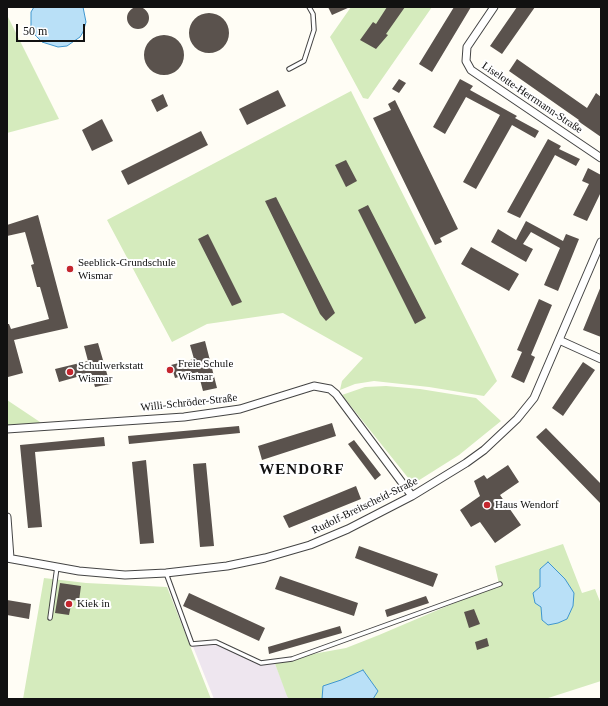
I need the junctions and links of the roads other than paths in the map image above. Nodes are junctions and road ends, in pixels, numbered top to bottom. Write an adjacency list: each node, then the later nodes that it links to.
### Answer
1 (309, 7): 3 (lane)
2 (494, 7): 4 (street, Liselotte-Herrmann-Straße)
3 (289, 70)
4 (601, 158)
5 (601, 242): 6 (street, Rudolf-Breitscheid-Straße)
6 (560, 340): 7 (street); 9 (street, Rudolf-Breitscheid-Straße)
7 (601, 359)
8 (7, 429): 9 (street, Willi-Schröder-Straße)
9 (412, 496): 13 (street, Rudolf-Breitscheid-Straße)
10 (7, 517): 11 (street)
11 (8, 558): 12 (street, Rudolf-Breitscheid-Straße)
12 (57, 567): 13 (street, Rudolf-Breitscheid-Straße); 15 (lane)
13 (166, 573): 14 (lane)
14 (500, 584)
15 (50, 618)

